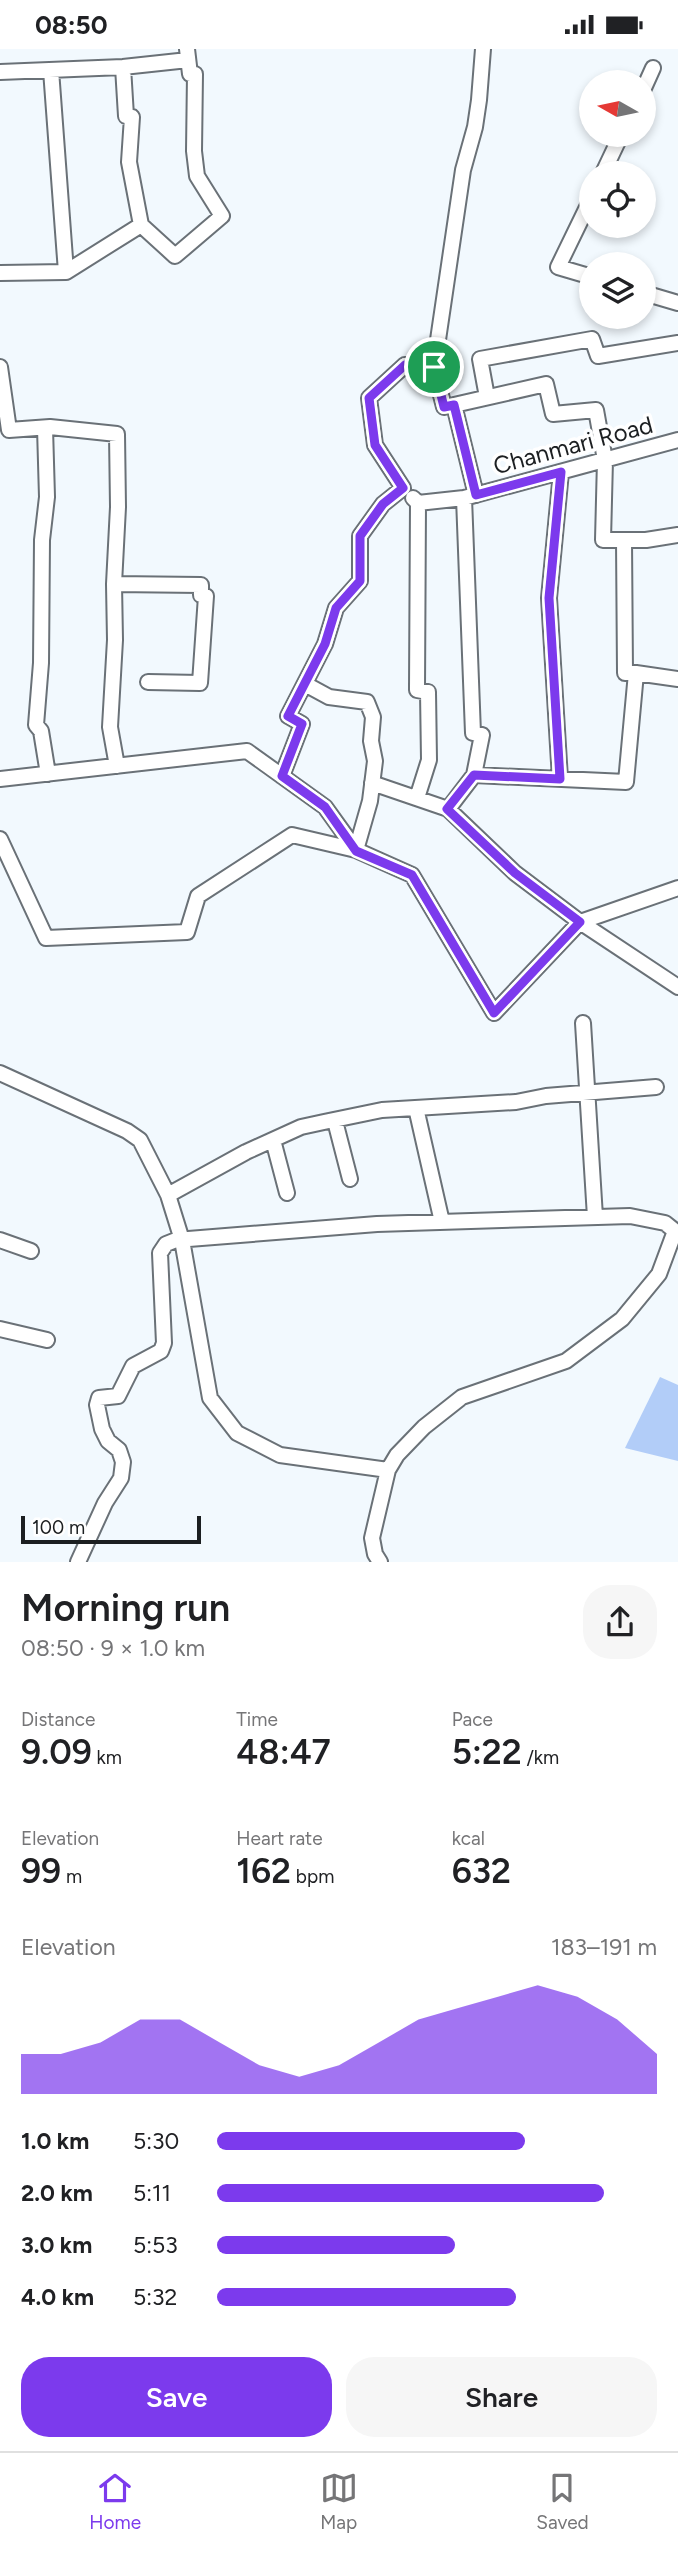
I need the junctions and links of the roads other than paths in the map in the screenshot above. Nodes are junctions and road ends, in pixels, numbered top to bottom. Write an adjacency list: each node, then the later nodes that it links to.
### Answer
1 (483, 49): 15 (street)
2 (188, 55): 3 (street); 7 (street)
3 (123, 67): 4 (street); 7 (street)
4 (51, 70): 5 (street); 8 (street)
5 (0, 72)
6 (579, 224): 10 (street)
7 (141, 225): 8 (street)
8 (66, 272): 9 (street)
9 (0, 273)
10 (579, 273)
11 (656, 297): 12 (street)
12 (678, 303)
13 (678, 343): 16 (street)
14 (0, 367): 19 (street)
15 (434, 367): 17 (street); 23 (street)
16 (487, 397): 17 (street); 21 (street)
17 (454, 405): 24 (street)
18 (45, 428): 19 (street); 28 (street); 34 (street)
19 (5, 431)
20 (678, 440): 21 (street, Chanmari Road)
21 (605, 460): 22 (street, Chanmari Road); 27 (street)
22 (561, 472): 24 (street, Chanmari Road); 38 (street)
23 (403, 488): 25 (street); 32 (street)
24 (470, 496): 25 (street, Chanmari Road); 35 (street)
25 (418, 503): 40 (street)
26 (678, 535): 27 (street)
27 (624, 540): 29 (street)
28 (114, 584): 31 (street); 33 (street)
29 (636, 673): 30 (street); 38 (street)
30 (678, 679)
31 (148, 682)
32 (305, 684): 36 (street); 39 (street)
33 (117, 766): 34 (street); 36 (street)
34 (48, 774): 37 (street)
35 (474, 775): 38 (street); 41 (street)
36 (282, 776): 43 (street)
37 (0, 779)
38 (560, 779)
39 (372, 783): 40 (street); 43 (street)
40 (417, 798): 41 (street)
41 (447, 809): 45 (street)
42 (0, 839): 43 (street)
43 (356, 851): 45 (street)
44 (678, 888): 45 (street)
45 (580, 922): 46 (street)
46 (678, 987)
47 (583, 1023): 50 (street)
48 (0, 1073): 56 (street)
49 (656, 1087): 50 (street)
50 (587, 1093): 51 (street); 57 (street)
51 (416, 1108): 52 (street); 58 (street)
52 (335, 1121): 53 (street); 54 (street)
53 (274, 1140): 55 (street); 56 (street)
54 (350, 1179)
55 (287, 1193)
56 (168, 1195): 59 (street)
57 (595, 1217): 58 (street); 64 (street)
58 (442, 1222): 59 (street)
59 (182, 1240): 64 (street); 65 (street)
60 (0, 1241): 61 (street)
61 (31, 1251)
62 (0, 1329): 63 (street)
63 (47, 1341)
64 (388, 1470): 66 (street)
65 (78, 1562)
66 (380, 1562)

